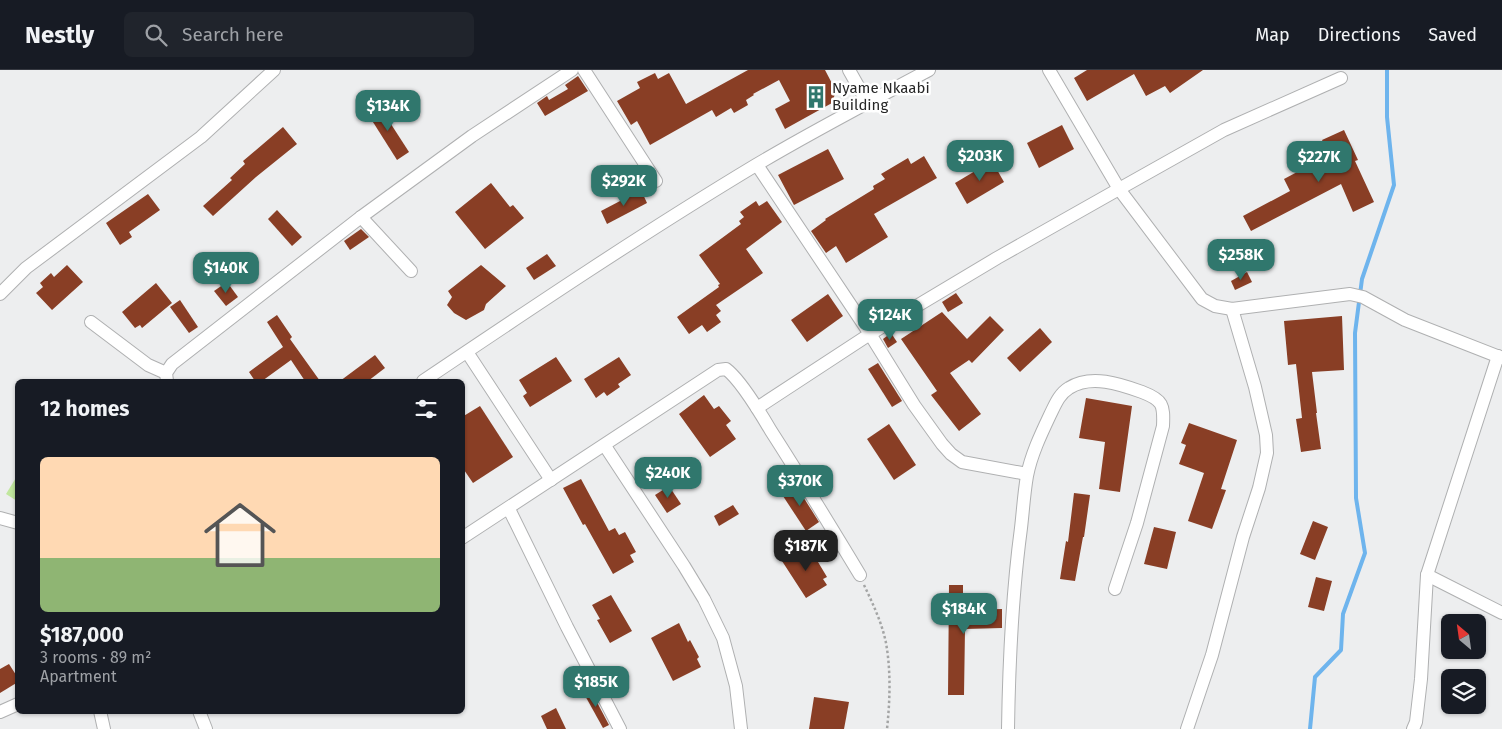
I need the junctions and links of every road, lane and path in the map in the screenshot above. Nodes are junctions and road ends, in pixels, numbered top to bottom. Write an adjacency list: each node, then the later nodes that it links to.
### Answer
1 (274, 70): 14 (street)
2 (572, 70): 12 (street)
3 (584, 70): 10 (street)
4 (849, 70): 8 (street)
5 (929, 70): 8 (street)
6 (1049, 70): 11 (street)
7 (1341, 78): 11 (street)
8 (867, 102): 9 (street)
9 (757, 165): 17 (street); 18 (street)
10 (656, 181)
11 (1119, 189): 15 (street); 17 (street)
12 (361, 217): 13 (street); 20 (street)
13 (411, 271)
14 (0, 294)
15 (1232, 309): 19 (street); 44 (street)
16 (91, 322): 20 (street)
17 (870, 334): 22 (street); 24 (street)
18 (467, 352): 21 (street); 25 (street)
19 (1500, 357): 31 (street)
20 (166, 377)
21 (426, 379)
22 (757, 408): 23 (street); 30 (street)
23 (605, 446): 25 (street); 41 (street)
24 (1027, 474): 32 (street); 43 (street)
25 (551, 480): 26 (street)
26 (508, 509): 29 (street); 40 (street)
27 (0, 518): 28 (street)
28 (15, 522)
29 (465, 536)
30 (860, 575): 42 (path)
31 (1427, 575): 33 (street); 45 (street)
32 (1115, 589)
33 (1502, 613)
34 (15, 705): 35 (street)
35 (0, 712)
36 (101, 714): 38 (street)
37 (202, 714): 39 (street)
38 (104, 729)
39 (206, 729)
40 (620, 729)
41 (741, 729)
42 (887, 729)
43 (1008, 729)
44 (1187, 729)
45 (1413, 729)

